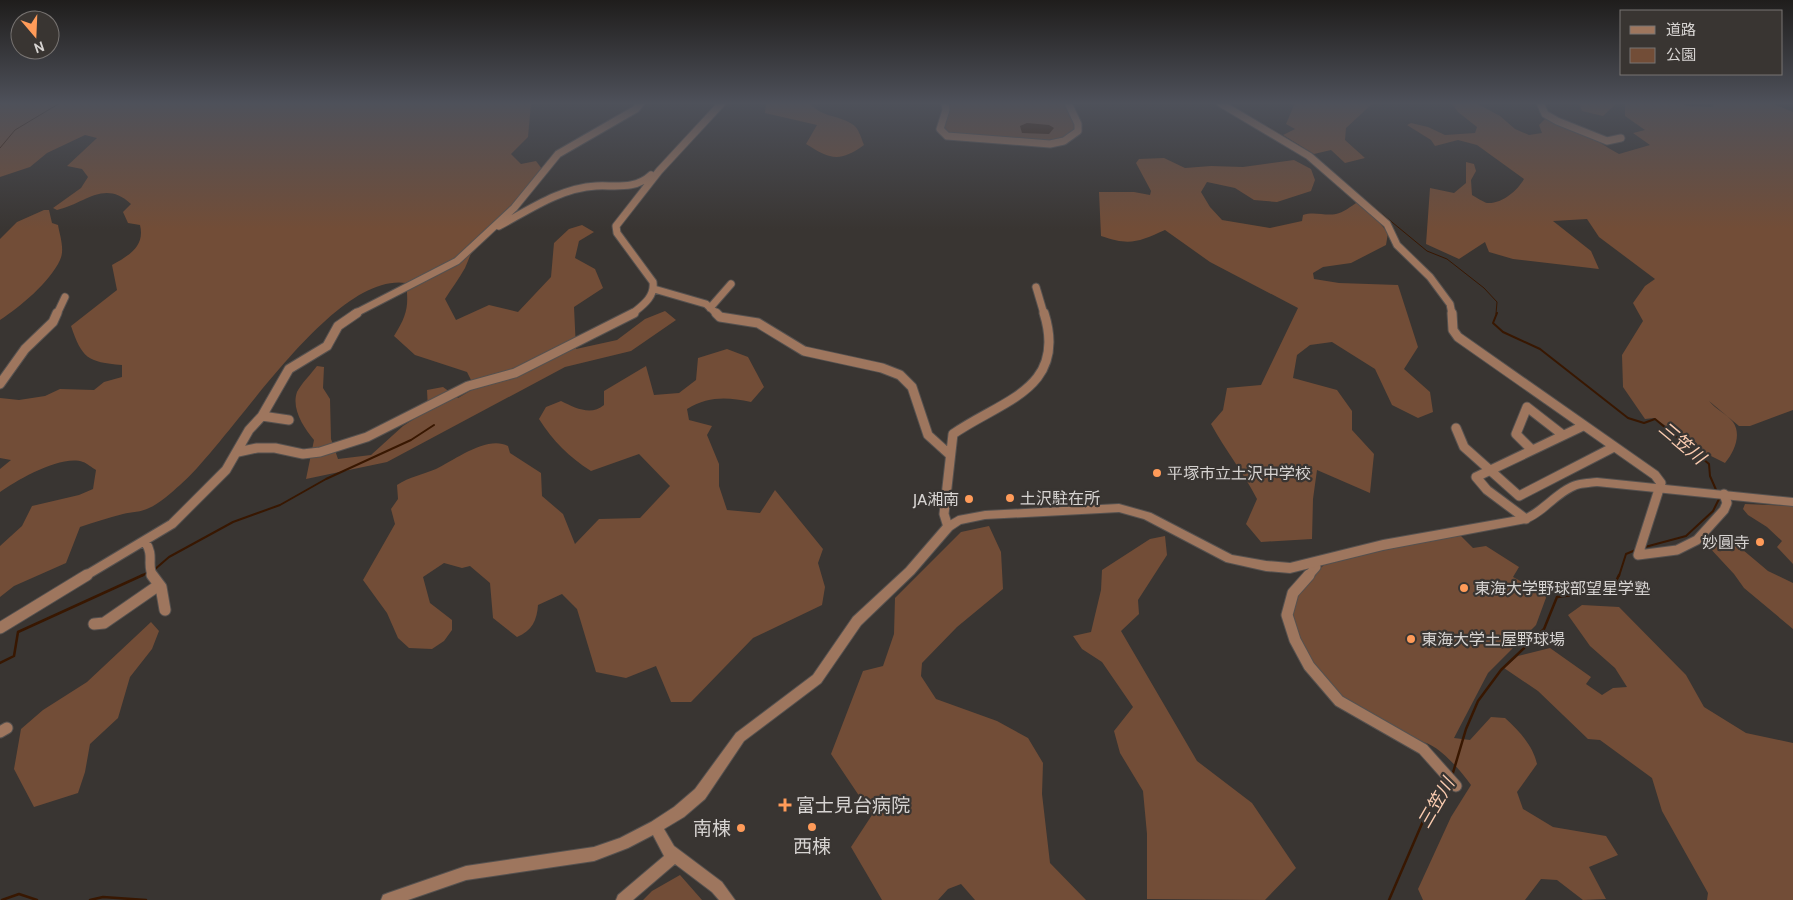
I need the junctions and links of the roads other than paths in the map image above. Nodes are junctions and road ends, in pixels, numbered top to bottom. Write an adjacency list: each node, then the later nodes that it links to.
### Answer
1 (574, 145): 5 (street)
2 (685, 145): 4 (street)
3 (1291, 145): 14 (street)
4 (659, 170): 5 (street); 8 (street)
5 (488, 232): 12 (street)
6 (731, 284): 10 (street)
7 (1036, 287): 20 (street)
8 (654, 289): 10 (street); 19 (street)
9 (65, 297): 11 (street)
10 (710, 308): 20 (street)
11 (0, 384)
12 (262, 416): 13 (street); 19 (street)
13 (289, 420)
14 (1583, 426): 16 (street); 17 (street)
15 (1456, 428): 21 (street)
16 (1562, 435): 18 (street); 18 (street)
17 (1614, 447): 21 (street); 22 (street)
18 (1532, 450): 21 (street)
19 (238, 452): 27 (street)
20 (949, 454): 26 (street)
21 (1492, 471): 25 (street)
22 (1659, 488): 23 (street); 23 (street); 25 (street)
23 (1719, 494): 24 (street)
24 (1793, 502)
25 (1526, 519): 28 (street)
26 (948, 527): 28 (street); 35 (street)
27 (145, 542): 29 (street); 32 (street)
28 (1314, 563): 33 (street)
29 (159, 585): 30 (street); 31 (street)
30 (165, 610)
31 (94, 624)
32 (0, 628)
33 (1447, 774): 34 (street)
34 (1456, 786)
35 (656, 827): 36 (street); 37 (street)
36 (674, 856): 38 (street); 39 (street)
37 (388, 900)
38 (623, 900)
39 (728, 900)

